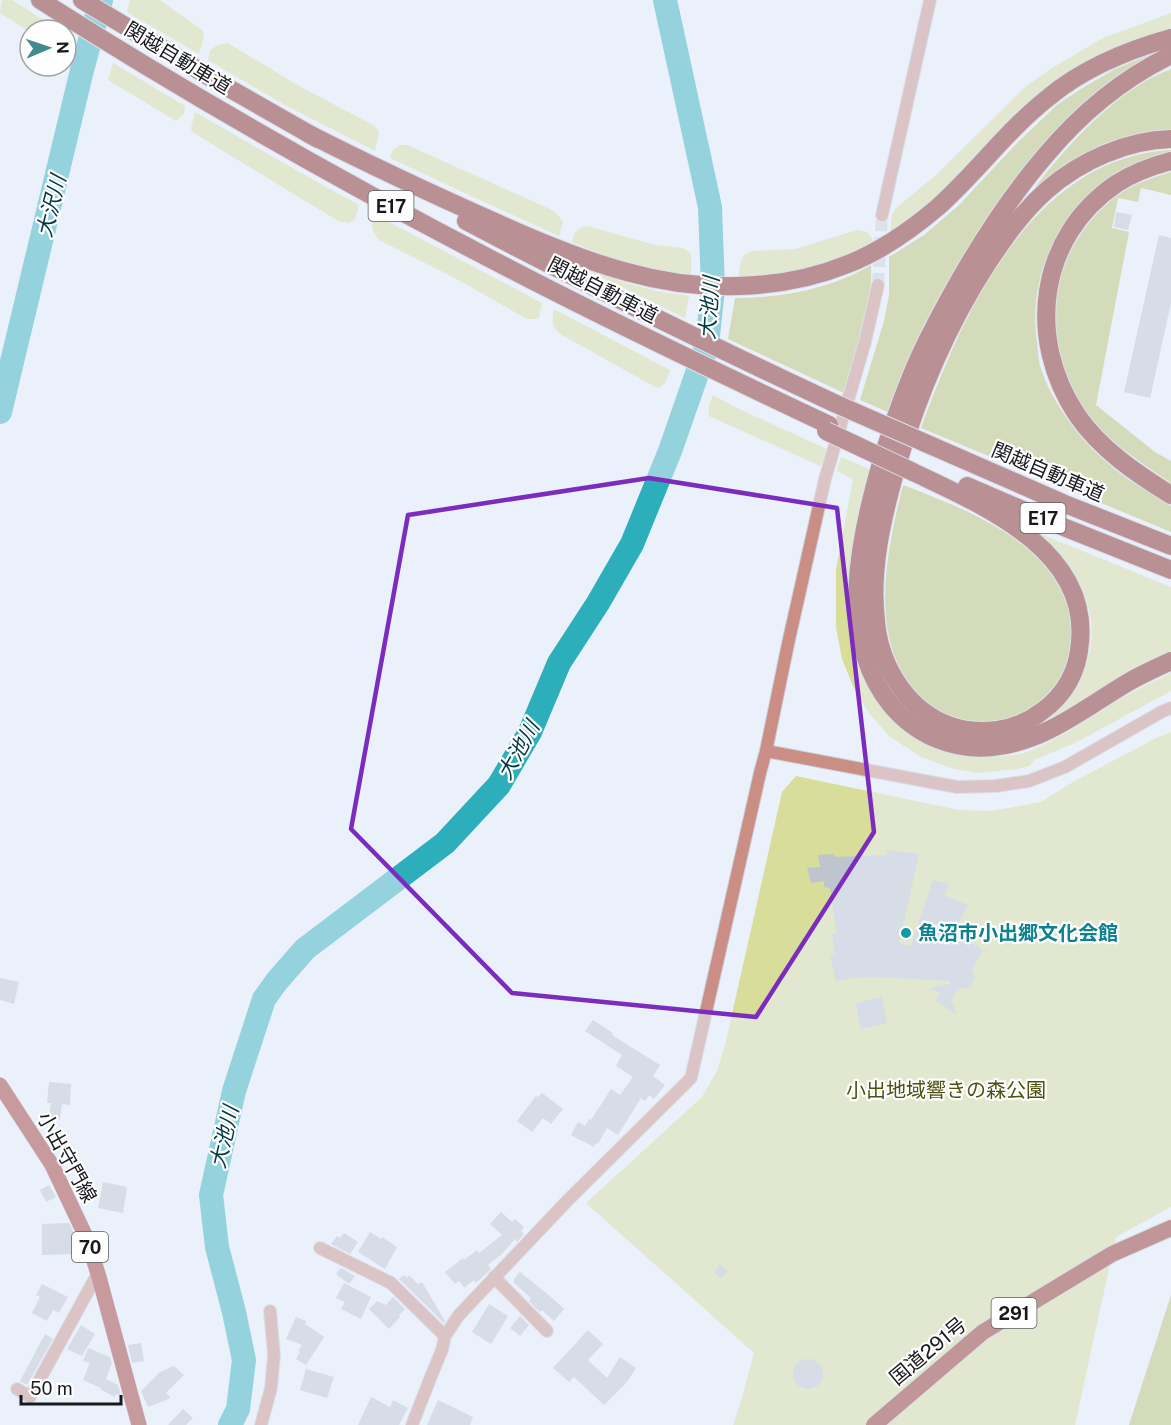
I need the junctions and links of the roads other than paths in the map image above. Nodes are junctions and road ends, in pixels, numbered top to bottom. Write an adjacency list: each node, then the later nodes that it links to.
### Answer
1 (40, 0): 11 (highway, 関越自動車道 / E17)
2 (930, 0): 9 (street)
3 (83, 1): 6 (highway, 関越自動車道 / E17)
4 (1171, 38): 6 (highway)
5 (1171, 55): 15 (highway)
6 (309, 134): 13 (highway, 関越自動車道 / E17, bridge)
7 (1171, 139): 11 (highway)
8 (1171, 161): 12 (highway)
9 (882, 215)
10 (878, 285): 17 (street)
11 (914, 468): 14 (highway, 関越自動車道 / E17)
12 (1171, 495)
13 (1171, 546)
14 (1171, 570)
15 (1171, 661)
16 (1171, 708): 17 (street)
17 (766, 751): 22 (street)
18 (0, 1085): 21 (main road, 小出守門線 / 70)
19 (1171, 1228): 30 (highway, 国道291号 / 291)
20 (320, 1248): 25 (street)
21 (98, 1273): 26 (street); 28 (main road, 小出守門線 / 70)
22 (494, 1277): 24 (street); 25 (street)
23 (270, 1311): 27 (street)
24 (547, 1331)
25 (446, 1336): 29 (street)
26 (17, 1389)
27 (264, 1424)
28 (139, 1425)
29 (412, 1425)
30 (874, 1425)

